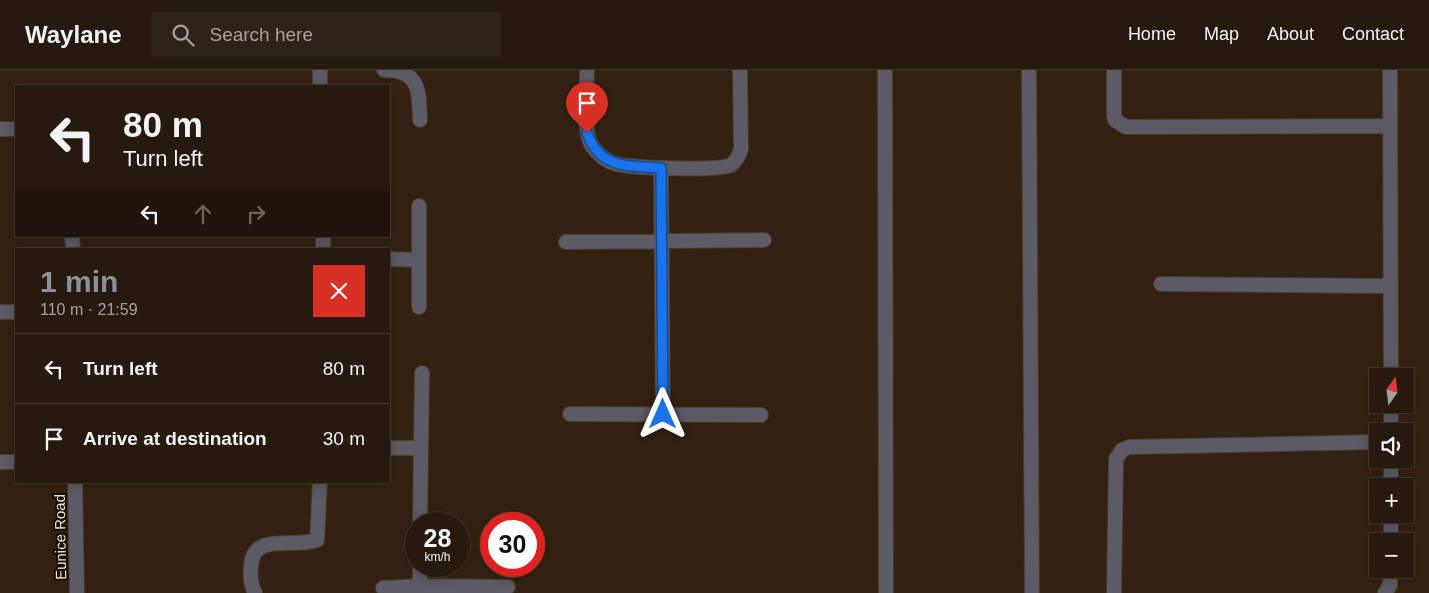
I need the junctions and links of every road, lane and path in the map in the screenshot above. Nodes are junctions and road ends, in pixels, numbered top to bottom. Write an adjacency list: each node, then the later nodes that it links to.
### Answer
1 (320, 70): 9 (street)
2 (384, 70): 10 (street)
3 (587, 70): 14 (street)
4 (740, 70): 14 (street)
5 (885, 70): 46 (street)
6 (1029, 70): 47 (street)
7 (1114, 70): 11 (street)
8 (1390, 70): 11 (street)
9 (320, 85)
10 (420, 120)
11 (1390, 126): 22 (street)
12 (0, 129): 13 (street)
13 (15, 129)
14 (661, 168): 17 (street)
15 (419, 206): 20 (street)
16 (764, 240): 17 (street)
17 (662, 241): 18 (street); 29 (street)
18 (566, 242)
19 (390, 259): 20 (street)
20 (419, 260): 23 (street)
21 (1162, 284): 22 (street)
22 (1391, 286): 26 (street)
23 (419, 307)
24 (0, 312): 25 (street)
25 (15, 312)
26 (1391, 368)
27 (422, 373): 33 (street)
28 (570, 414): 29 (street)
29 (663, 414): 30 (street)
30 (761, 415)
31 (1369, 442): 48 (street)
32 (390, 448): 33 (street)
33 (420, 448): 38 (street)
34 (0, 462): 35 (street)
35 (15, 462)
36 (75, 483): 44 (street, Eunice Road)
37 (320, 483): 45 (street)
38 (420, 512)
39 (420, 577): 41 (street)
40 (1390, 578): 49 (street)
41 (420, 586): 42 (street); 43 (street)
42 (508, 587)
43 (383, 588)
44 (76, 593)
45 (255, 593)
46 (886, 593)
47 (1032, 593)
48 (1114, 593)
49 (1384, 593)

